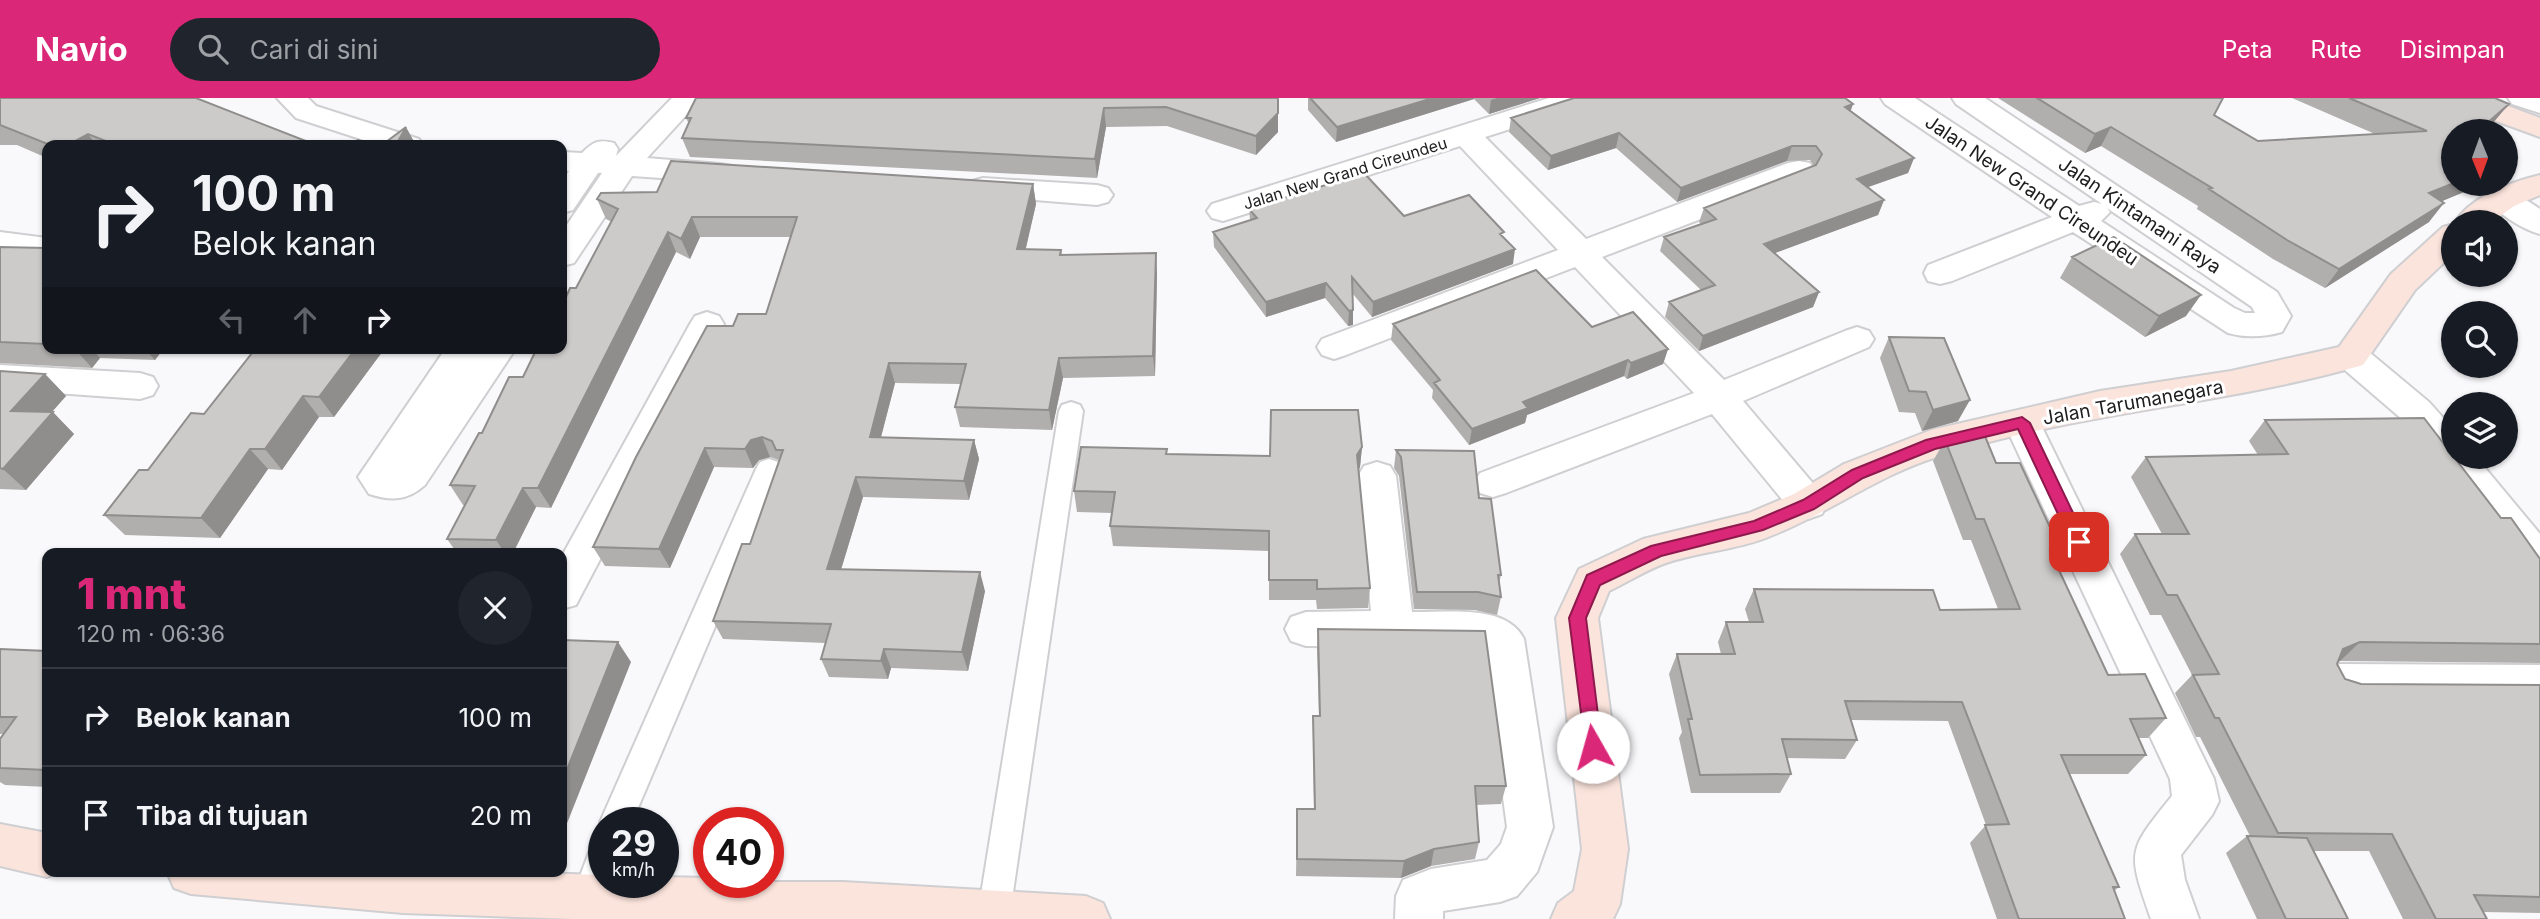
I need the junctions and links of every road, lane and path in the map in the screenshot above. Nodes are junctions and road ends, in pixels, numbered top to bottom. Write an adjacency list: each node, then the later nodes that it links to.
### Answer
1 (291, 98): 12 (street)
2 (653, 98): 13 (street)
3 (688, 98): 14 (street)
4 (1579, 98): 11 (street, Jalan New Grand Cireundeu)
5 (1895, 98): 25 (street, Jalan New Grand Cireundeu)
6 (1966, 98): 22 (street, Jalan Kintamani Raya)
7 (2460, 98): 10 (street)
8 (2522, 98): 9 (street)
9 (2540, 104)
10 (2540, 128)
11 (1467, 136): 24 (street, Jalan New Grand Cireundeu); 31 (street, Jalan New Grand Cireundeu)
12 (393, 140)
13 (575, 163): 14 (street); 19 (street)
14 (622, 167): 16 (street); 30 (street)
15 (1799, 170): 31 (street)
16 (748, 174)
17 (2540, 184): 21 (street)
18 (957, 187): 20 (street)
19 (567, 188)
20 (1097, 195)
21 (2503, 200): 23 (street); 26 (street)
22 (2119, 201): 25 (street); 34 (street, Jalan Kintamani Raya)
23 (2488, 210)
24 (1223, 211)
25 (2077, 220): 32 (street); 34 (street, Jalan New Grand Cireundeu)
26 (2540, 224)
27 (0, 242): 29 (street)
28 (2441, 246): 39 (street)
29 (42, 247)
30 (567, 249)
31 (1579, 253): 36 (street); 42 (street, Jalan New Grand Cireundeu)
32 (1940, 273)
33 (707, 324): 52 (street)
34 (2240, 325)
35 (1857, 339): 42 (street)
36 (1334, 347)
37 (460, 354): 38 (street)
38 (495, 354)
39 (2351, 356): 44 (street, Jalan Tarumanegara); 45 (street)
40 (0, 377): 41 (street)
41 (141, 386)
42 (1719, 397): 49 (street); 50 (street, Jalan New Grand Cireundeu)
43 (1071, 411): 65 (lane)
44 (2022, 423): 50 (street, Jalan Tarumanegara); 69 (street)
45 (2441, 441)
46 (769, 469): 57 (lane)
47 (2465, 469): 51 (street)
48 (1377, 476): 53 (street)
49 (1493, 483)
50 (1808, 504): 68 (street, Jalan Tarumanegara)
51 (2540, 562)
52 (567, 584)
53 (1393, 628): 54 (street); 67 (street)
54 (1306, 629)
55 (2340, 682): 56 (street)
56 (2540, 683)
57 (623, 807)
58 (0, 845): 59 (street)
59 (42, 854)
60 (312, 877): 61 (street)
61 (408, 881): 62 (street)
62 (588, 897)
63 (605, 898): 64 (street)
64 (841, 912): 65 (street)
65 (994, 913): 66 (street)
66 (1086, 919)
67 (1419, 919)
68 (1575, 919)
69 (2175, 919)

